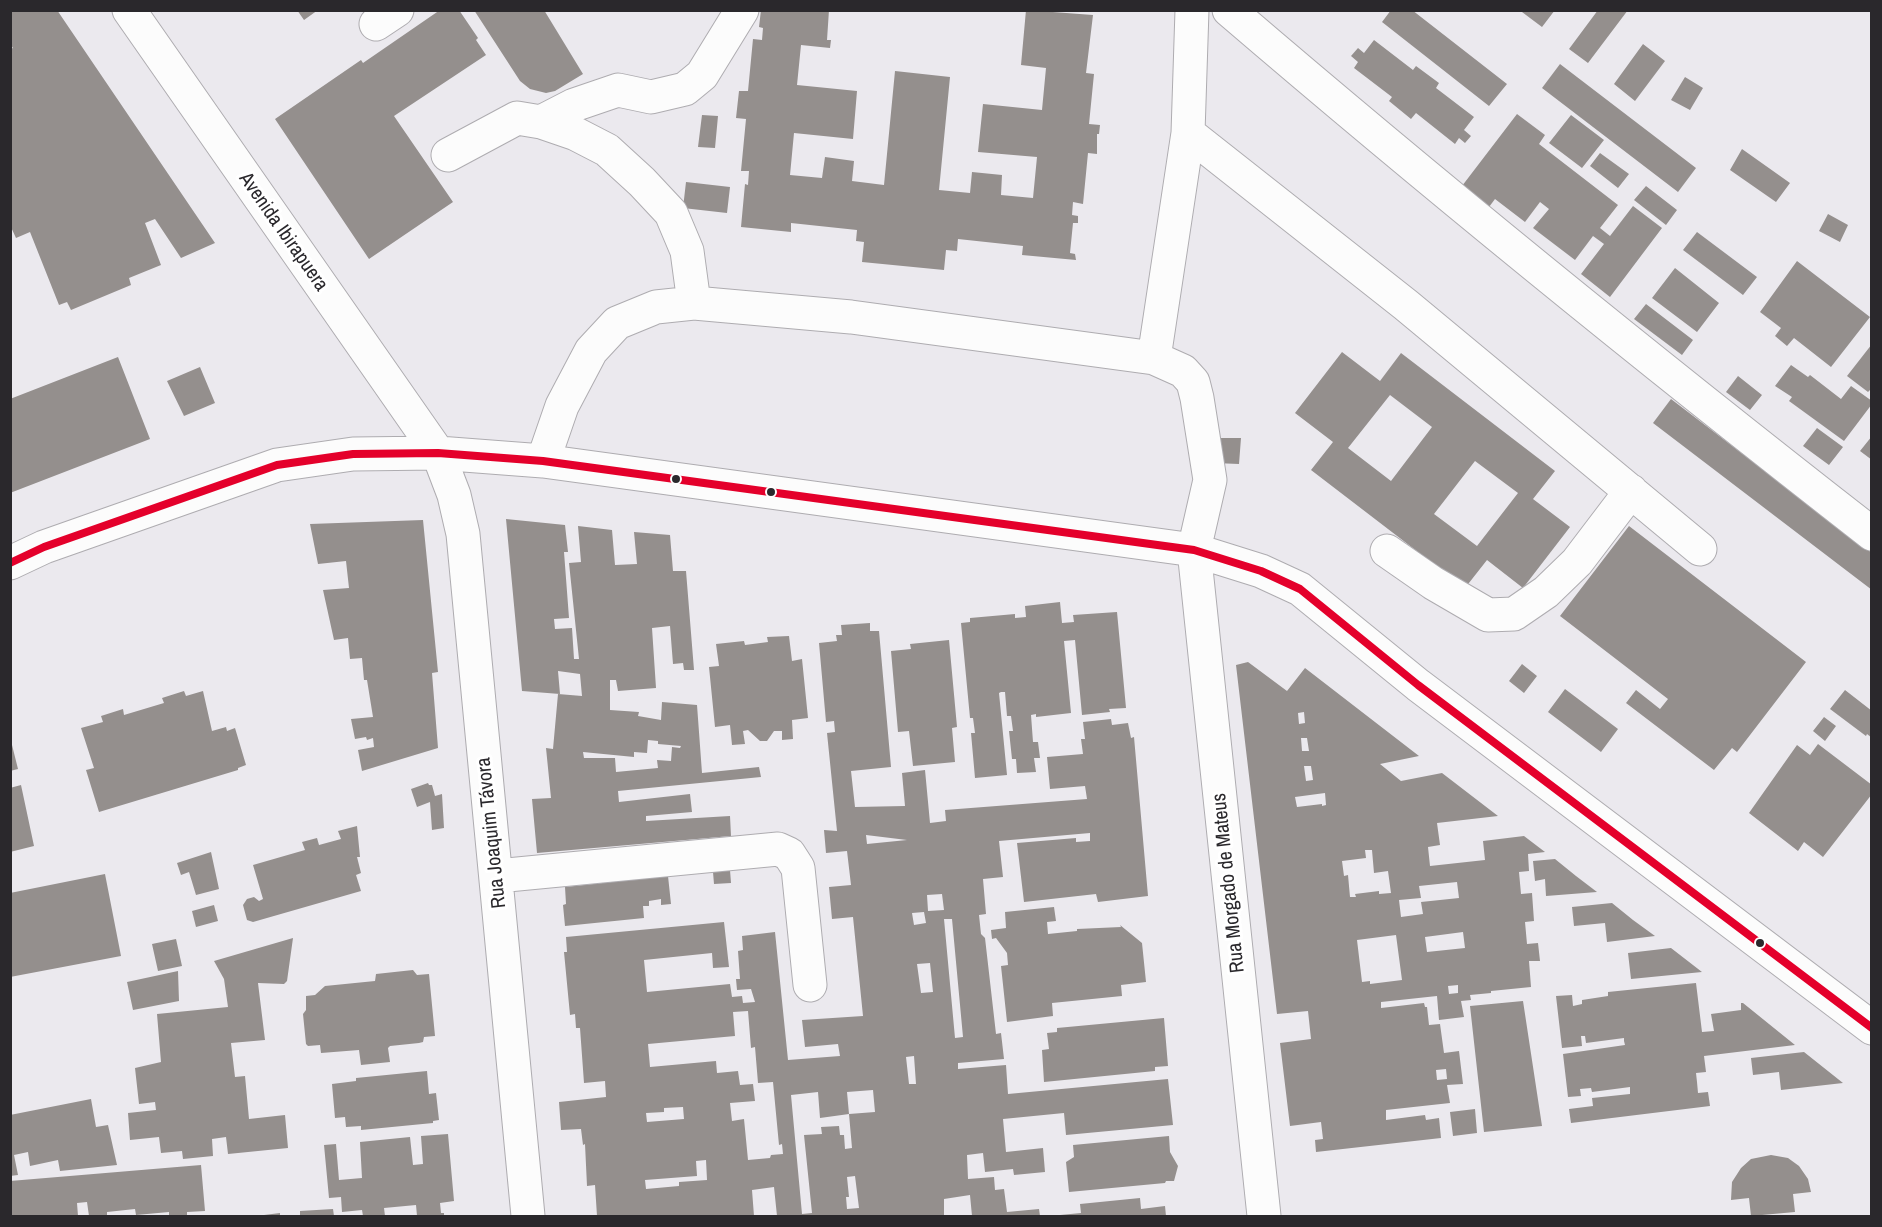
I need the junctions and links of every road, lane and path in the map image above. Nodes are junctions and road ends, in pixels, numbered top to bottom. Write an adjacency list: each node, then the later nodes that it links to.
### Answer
1 (129, 10): 10 (street, Avenida Ibirapuera)
2 (742, 10): 5 (street)
3 (1192, 10): 6 (street)
4 (1229, 10): 13 (street)
5 (540, 122): 7 (street); 8 (street)
6 (1188, 133): 9 (street); 12 (street)
7 (448, 155)
8 (694, 303): 9 (street, Rua Morgado de Mateus); 11 (street, Rua Morgado de Mateus)
9 (1154, 358): 15 (street, Rua Morgado de Mateus)
10 (438, 453): 11 (street); 17 (street); 18 (street, Rua Joaquim Távora)
11 (543, 461): 15 (street)
12 (1631, 491): 14 (street); 16 (street)
13 (1872, 534)
14 (1700, 549)
15 (1194, 550): 20 (street); 22 (street, Rua Morgado de Mateus)
16 (1387, 551)
17 (10, 563)
18 (497, 876): 19 (street); 21 (street, Rua Joaquim Távora)
19 (810, 985)
20 (1872, 1028)
21 (528, 1216)
22 (1264, 1216)

